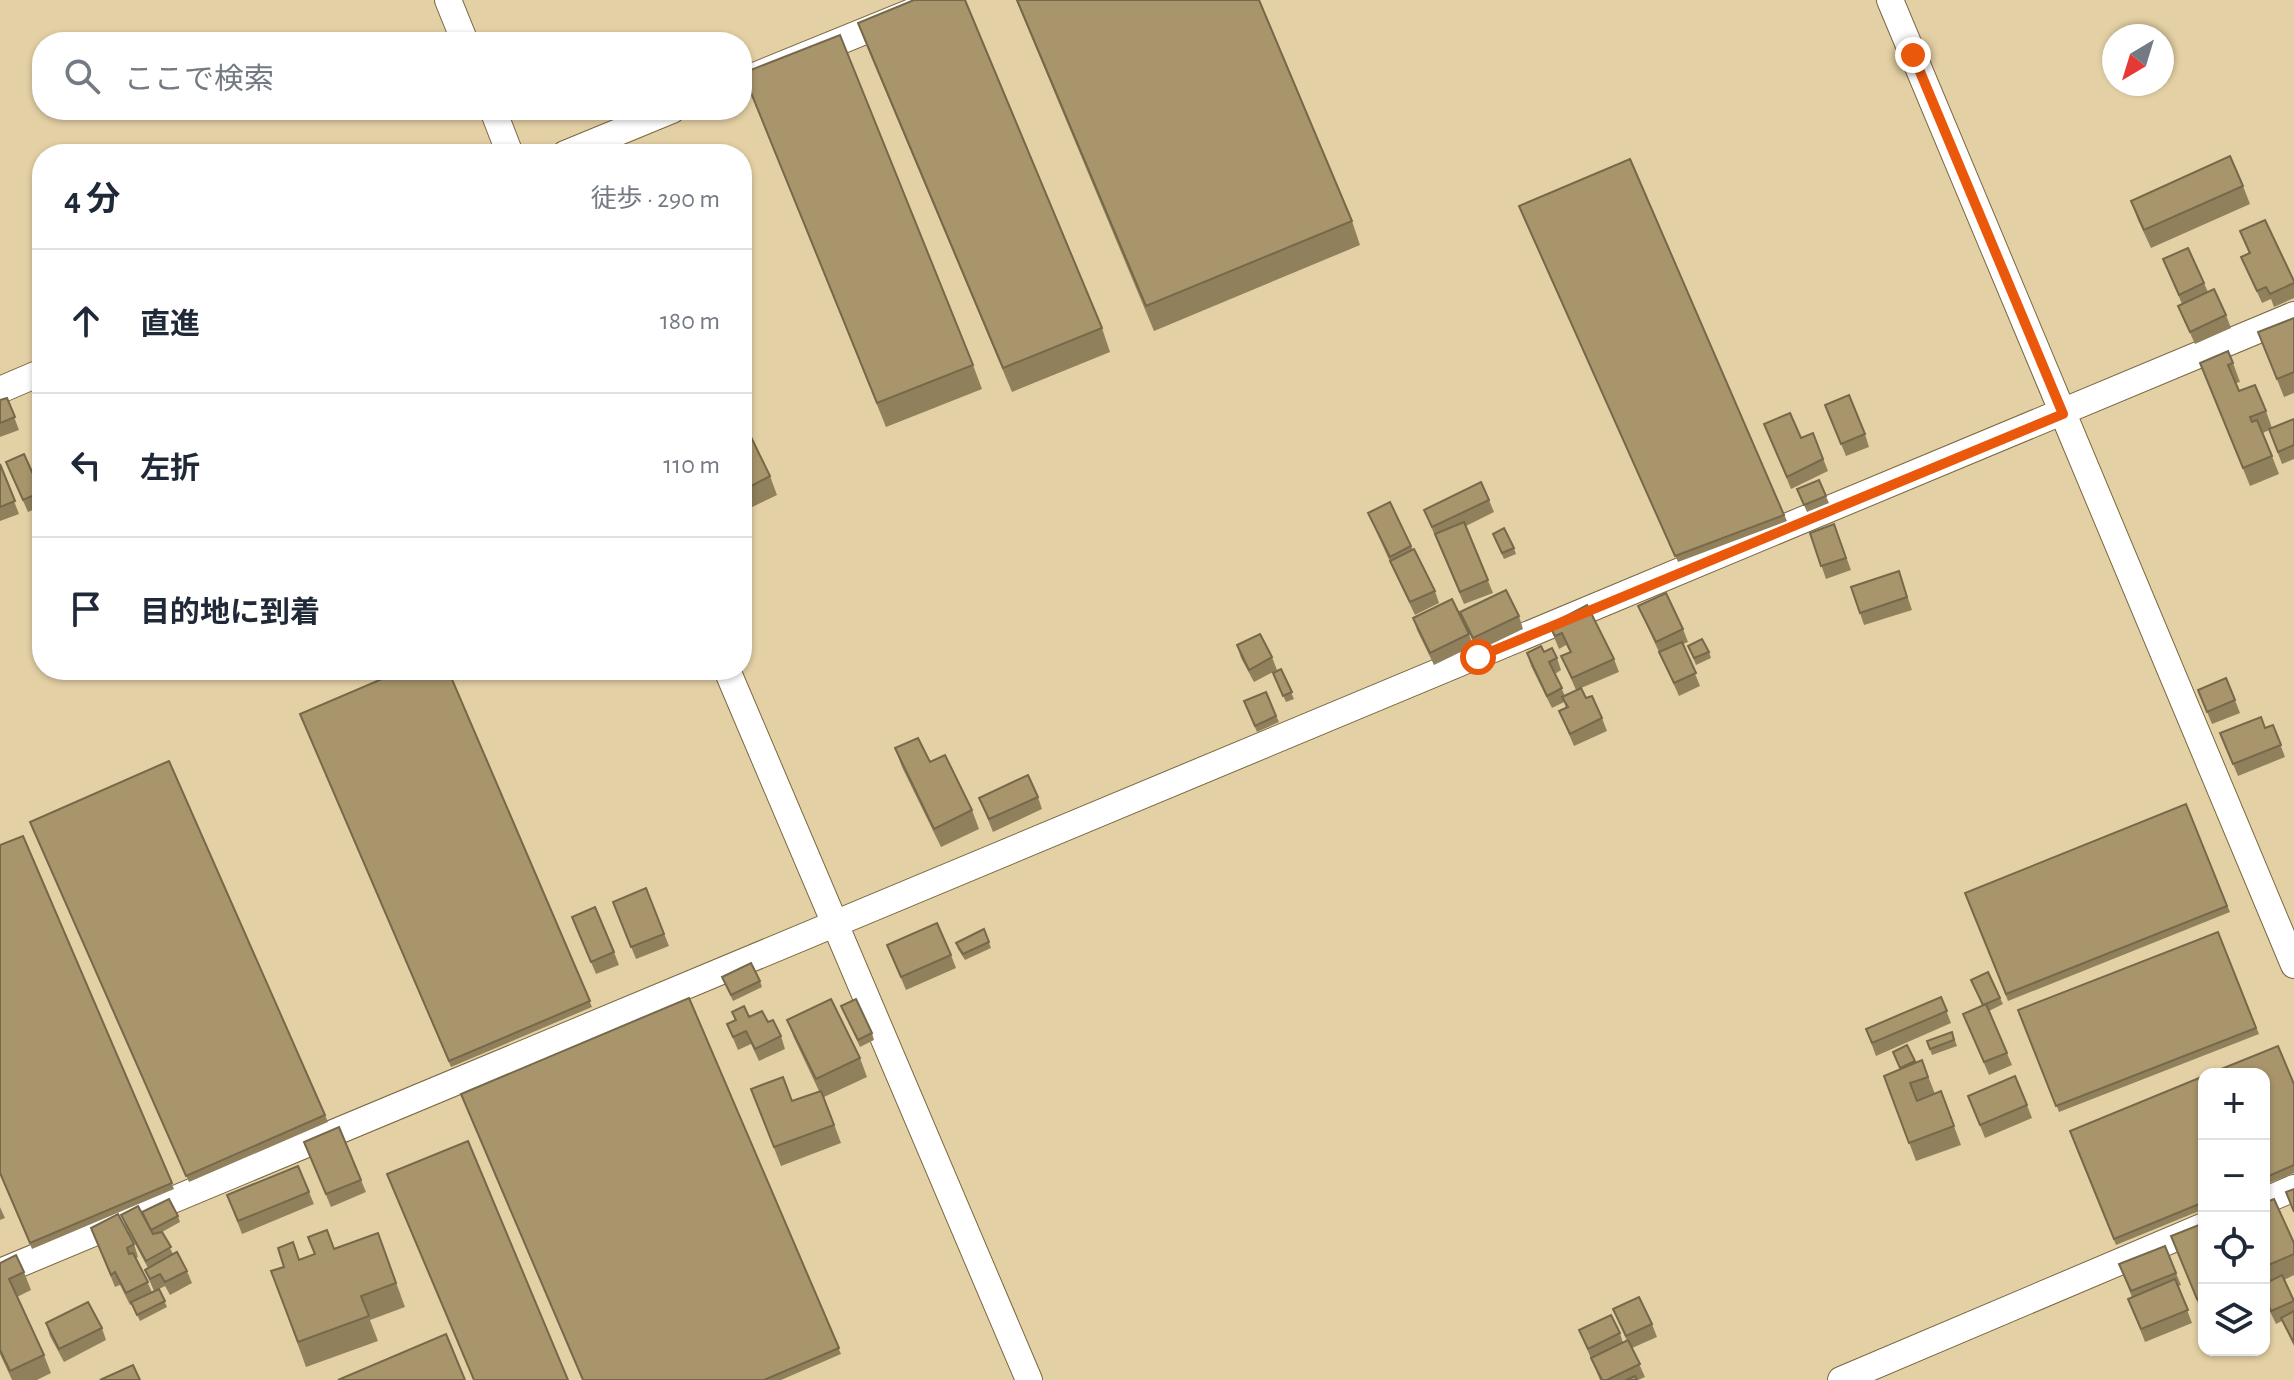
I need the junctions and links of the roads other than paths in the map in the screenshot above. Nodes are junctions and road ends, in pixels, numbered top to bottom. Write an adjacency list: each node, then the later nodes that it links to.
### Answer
1 (448, 0): 4 (street)
2 (941, 0): 5 (street)
3 (1890, 0): 13 (street)
4 (461, 32)
5 (752, 77)
6 (497, 120): 8 (street)
7 (648, 120): 9 (street)
8 (506, 144)
9 (589, 144)
10 (2294, 315): 13 (street)
11 (32, 376): 12 (street)
12 (0, 390)
13 (2063, 414): 15 (street); 16 (street)
14 (731, 680): 15 (street)
15 (834, 925): 20 (street); 21 (street)
16 (2294, 965)
17 (2294, 1188): 18 (street)
18 (2270, 1198)
19 (2198, 1229): 22 (street)
20 (0, 1272)
21 (1029, 1380)
22 (1841, 1380)

